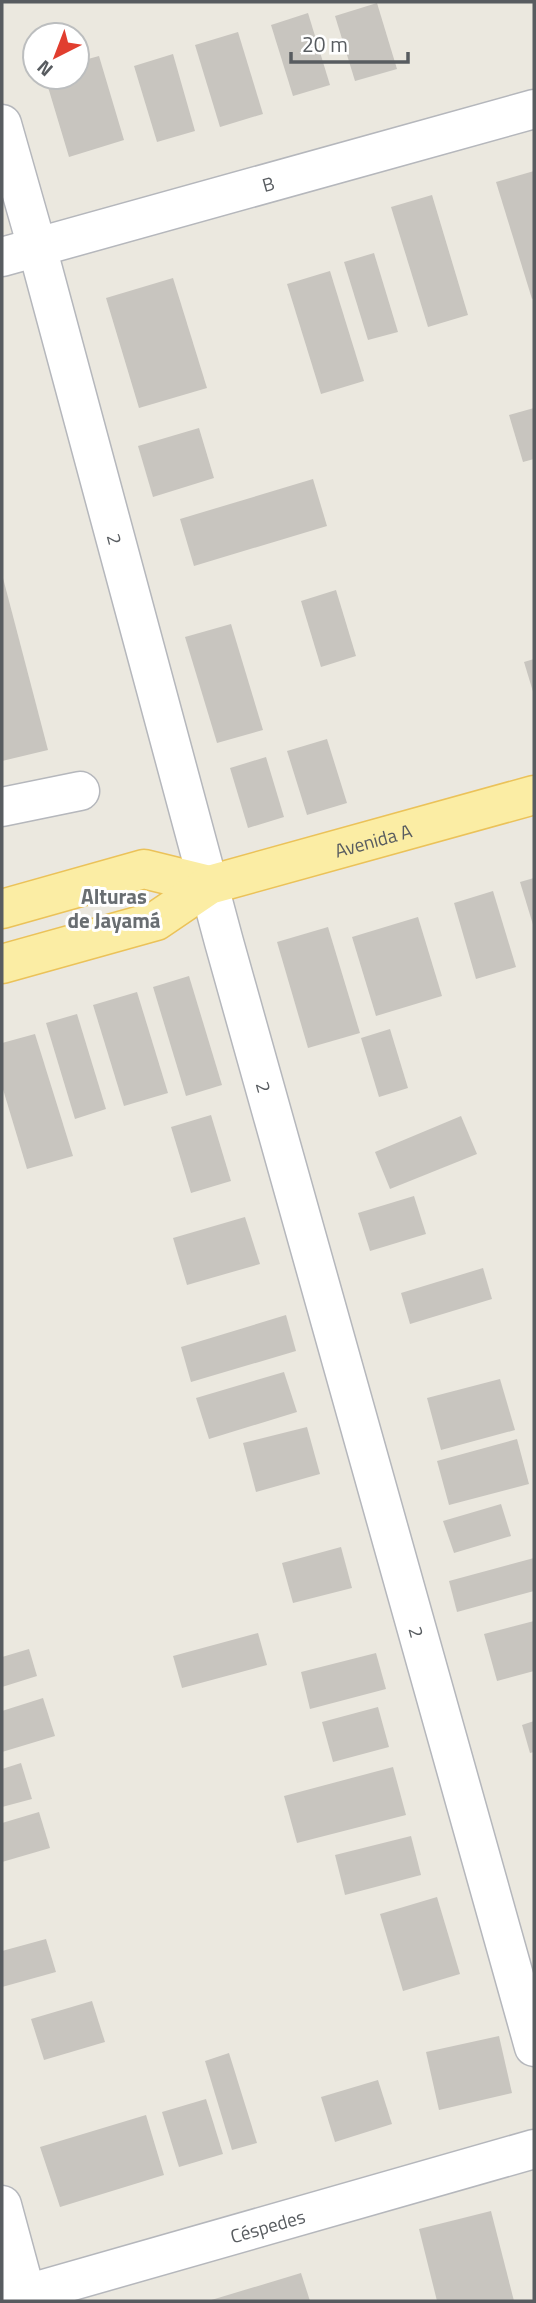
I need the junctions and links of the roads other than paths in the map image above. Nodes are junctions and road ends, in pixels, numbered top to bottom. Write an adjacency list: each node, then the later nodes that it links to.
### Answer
1 (534, 109): 3 (street, B)
2 (2, 124): 3 (street, 2)
3 (20, 252): 7 (street, 2)
4 (80, 791): 6 (street)
5 (534, 795): 7 (main road, Avenida A)
6 (2, 807)
7 (209, 885): 8 (main road, Avenida A); 9 (main road, Avenida A); 10 (street, 2)
8 (2, 909)
9 (2, 964)
10 (534, 2047)
11 (534, 2149): 13 (street, Céspedes)
12 (2, 2205): 13 (street)
13 (19, 2299)

